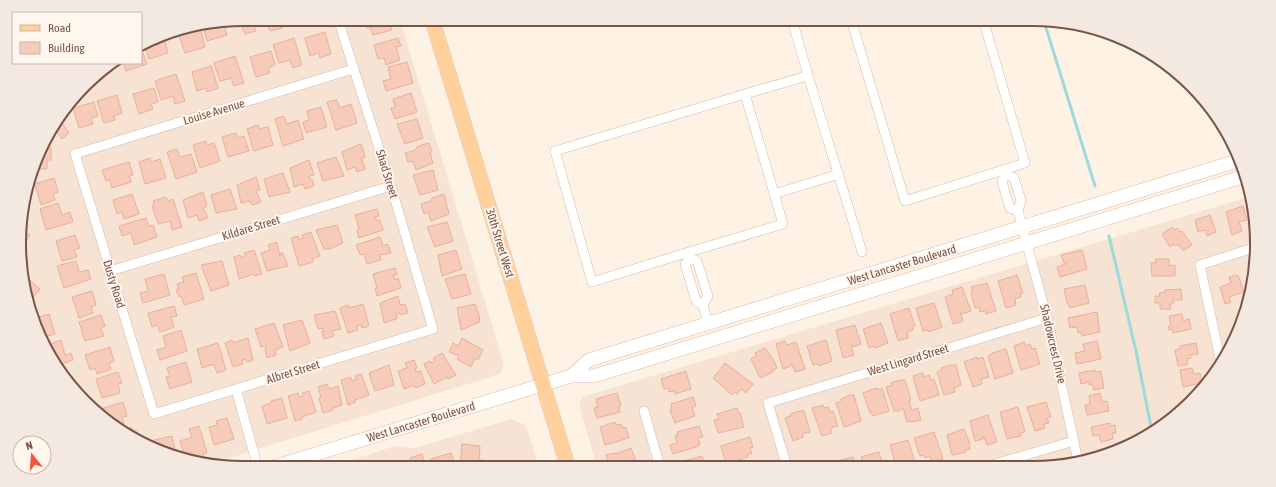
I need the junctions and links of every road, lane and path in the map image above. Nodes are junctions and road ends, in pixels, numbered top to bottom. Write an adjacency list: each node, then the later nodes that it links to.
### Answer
1 (340, 26): 6 (street, Shad Street)
2 (434, 26): 27 (main road, 30th Street West)
3 (794, 26): 7 (street)
4 (852, 26): 11 (street)
5 (985, 26): 11 (street)
6 (353, 69): 9 (street, Louise Avenue); 14 (street, Shad Street)
7 (808, 76): 8 (street); 12 (street)
8 (745, 94): 15 (street); 20 (street)
9 (75, 154): 21 (street, Dusty Road)
10 (1234, 162): 16 (street, West Lancaster Boulevard)
11 (1004, 172): 16 (street, Shadowcrest Drive)
12 (839, 174): 15 (street); 19 (street)
13 (1239, 178): 17 (street, West Lancaster Boulevard)
14 (391, 186): 21 (street, Kildare Street); 24 (street, Shad Street)
15 (774, 194): 20 (street)
16 (1023, 228): 17 (street, Shadowcrest Drive); 23 (street, West Lancaster Boulevard)
17 (1028, 243): 22 (street, Shadowcrest Drive); 26 (street, West Lancaster Boulevard)
18 (1250, 249): 25 (street)
19 (862, 252)
20 (690, 255): 23 (street)
21 (110, 271): 30 (street, Dusty Road)
22 (1047, 318): 31 (street, Shadowcrest Drive); 37 (street, West Lingard Street)
23 (708, 324): 26 (street, West Lancaster Boulevard)
24 (432, 329): 28 (street, Albret Street)
25 (1219, 355)
26 (571, 376): 27 (street, West Lancaster Boulevard)
27 (542, 384): 34 (street, West Lancaster Boulevard); 35 (main road, 30th Street West)
28 (236, 389): 30 (street, Albret Street); 33 (street)
29 (644, 412): 36 (street)
30 (154, 414)
31 (1074, 441): 32 (street, Shadowcrest Drive); 38 (street)
32 (1077, 457)
33 (256, 461)
34 (293, 461)
35 (566, 461)
36 (658, 461)
37 (785, 461)
38 (1005, 461)

